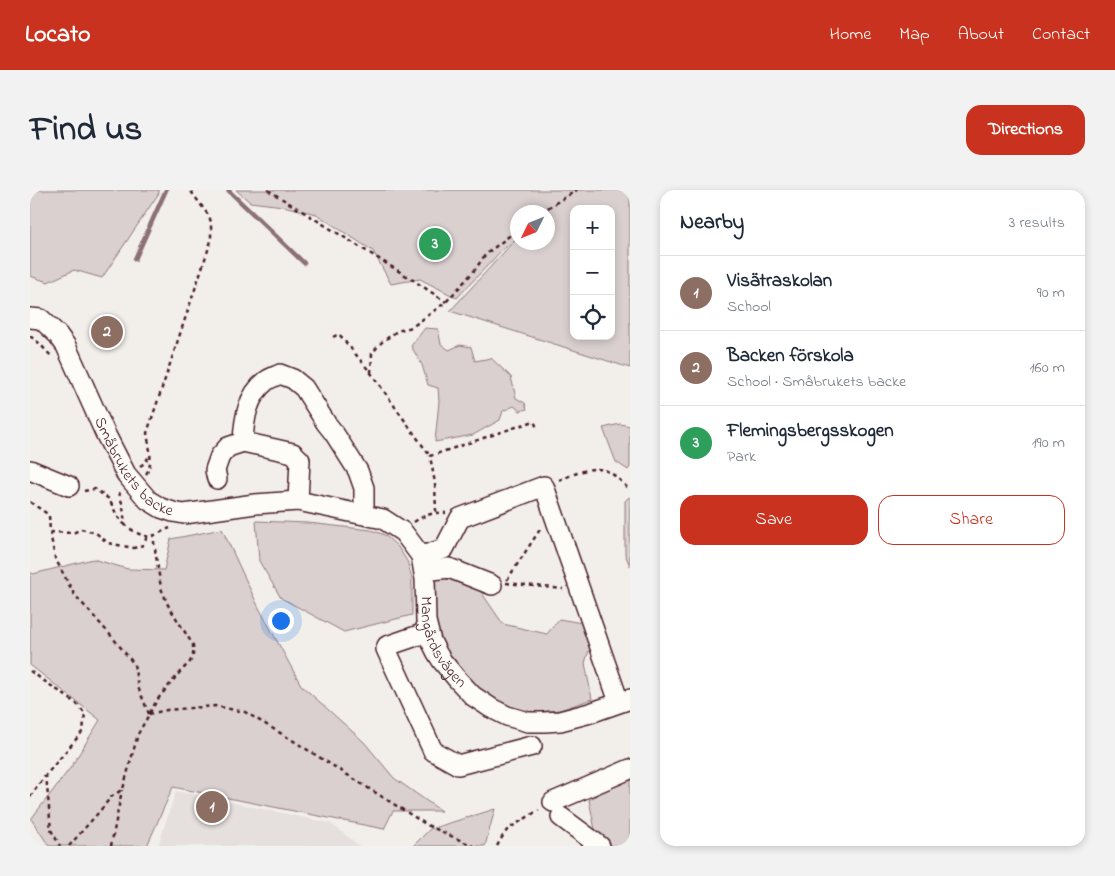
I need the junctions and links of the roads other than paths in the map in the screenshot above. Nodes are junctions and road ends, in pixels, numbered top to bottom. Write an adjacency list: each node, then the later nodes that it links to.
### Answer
1 (30, 318): 6 (street, Småbrukets backe)
2 (243, 442): 4 (street); 6 (street); 7 (street)
3 (30, 470): 5 (street)
4 (217, 479)
5 (69, 486)
6 (298, 501): 7 (street)
7 (361, 514): 8 (street)
8 (423, 563): 9 (street); 10 (street, Mangårdsvägen); 11 (street)
9 (492, 585)
10 (428, 632): 11 (street, Mangårdsvägen); 12 (street)
11 (624, 701)
12 (532, 746)
13 (630, 768): 14 (street)
14 (600, 846)

